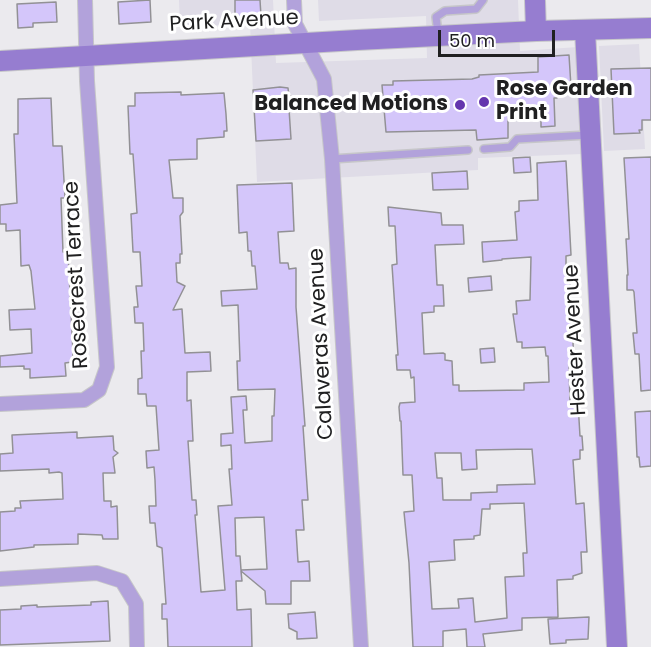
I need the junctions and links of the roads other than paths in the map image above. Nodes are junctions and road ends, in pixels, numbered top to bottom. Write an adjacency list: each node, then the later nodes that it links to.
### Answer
1 (85, 0): 10 (street, Rosecrest Terrace)
2 (294, 0): 9 (street, Calaveras Avenue)
3 (483, 0): 8 (lane)
4 (535, 0): 7 (street)
5 (651, 28): 6 (street, Park Avenue)
6 (585, 30): 7 (street, Park Avenue); 12 (street, Hester Avenue)
7 (536, 31): 8 (street, Park Avenue)
8 (438, 36): 9 (street, Park Avenue)
9 (306, 42): 10 (street, Park Avenue); 15 (street, Calaveras Avenue)
10 (86, 55): 11 (street, Park Avenue); 16 (street, Rosecrest Terrace)
11 (0, 60)
12 (590, 135): 13 (lane); 20 (street, Hester Avenue)
13 (484, 149)
14 (468, 150): 15 (lane)
15 (332, 159): 19 (street, Calaveras Avenue)
16 (0, 404)
17 (0, 579): 18 (street)
18 (137, 647)
19 (361, 647)
20 (617, 647)

